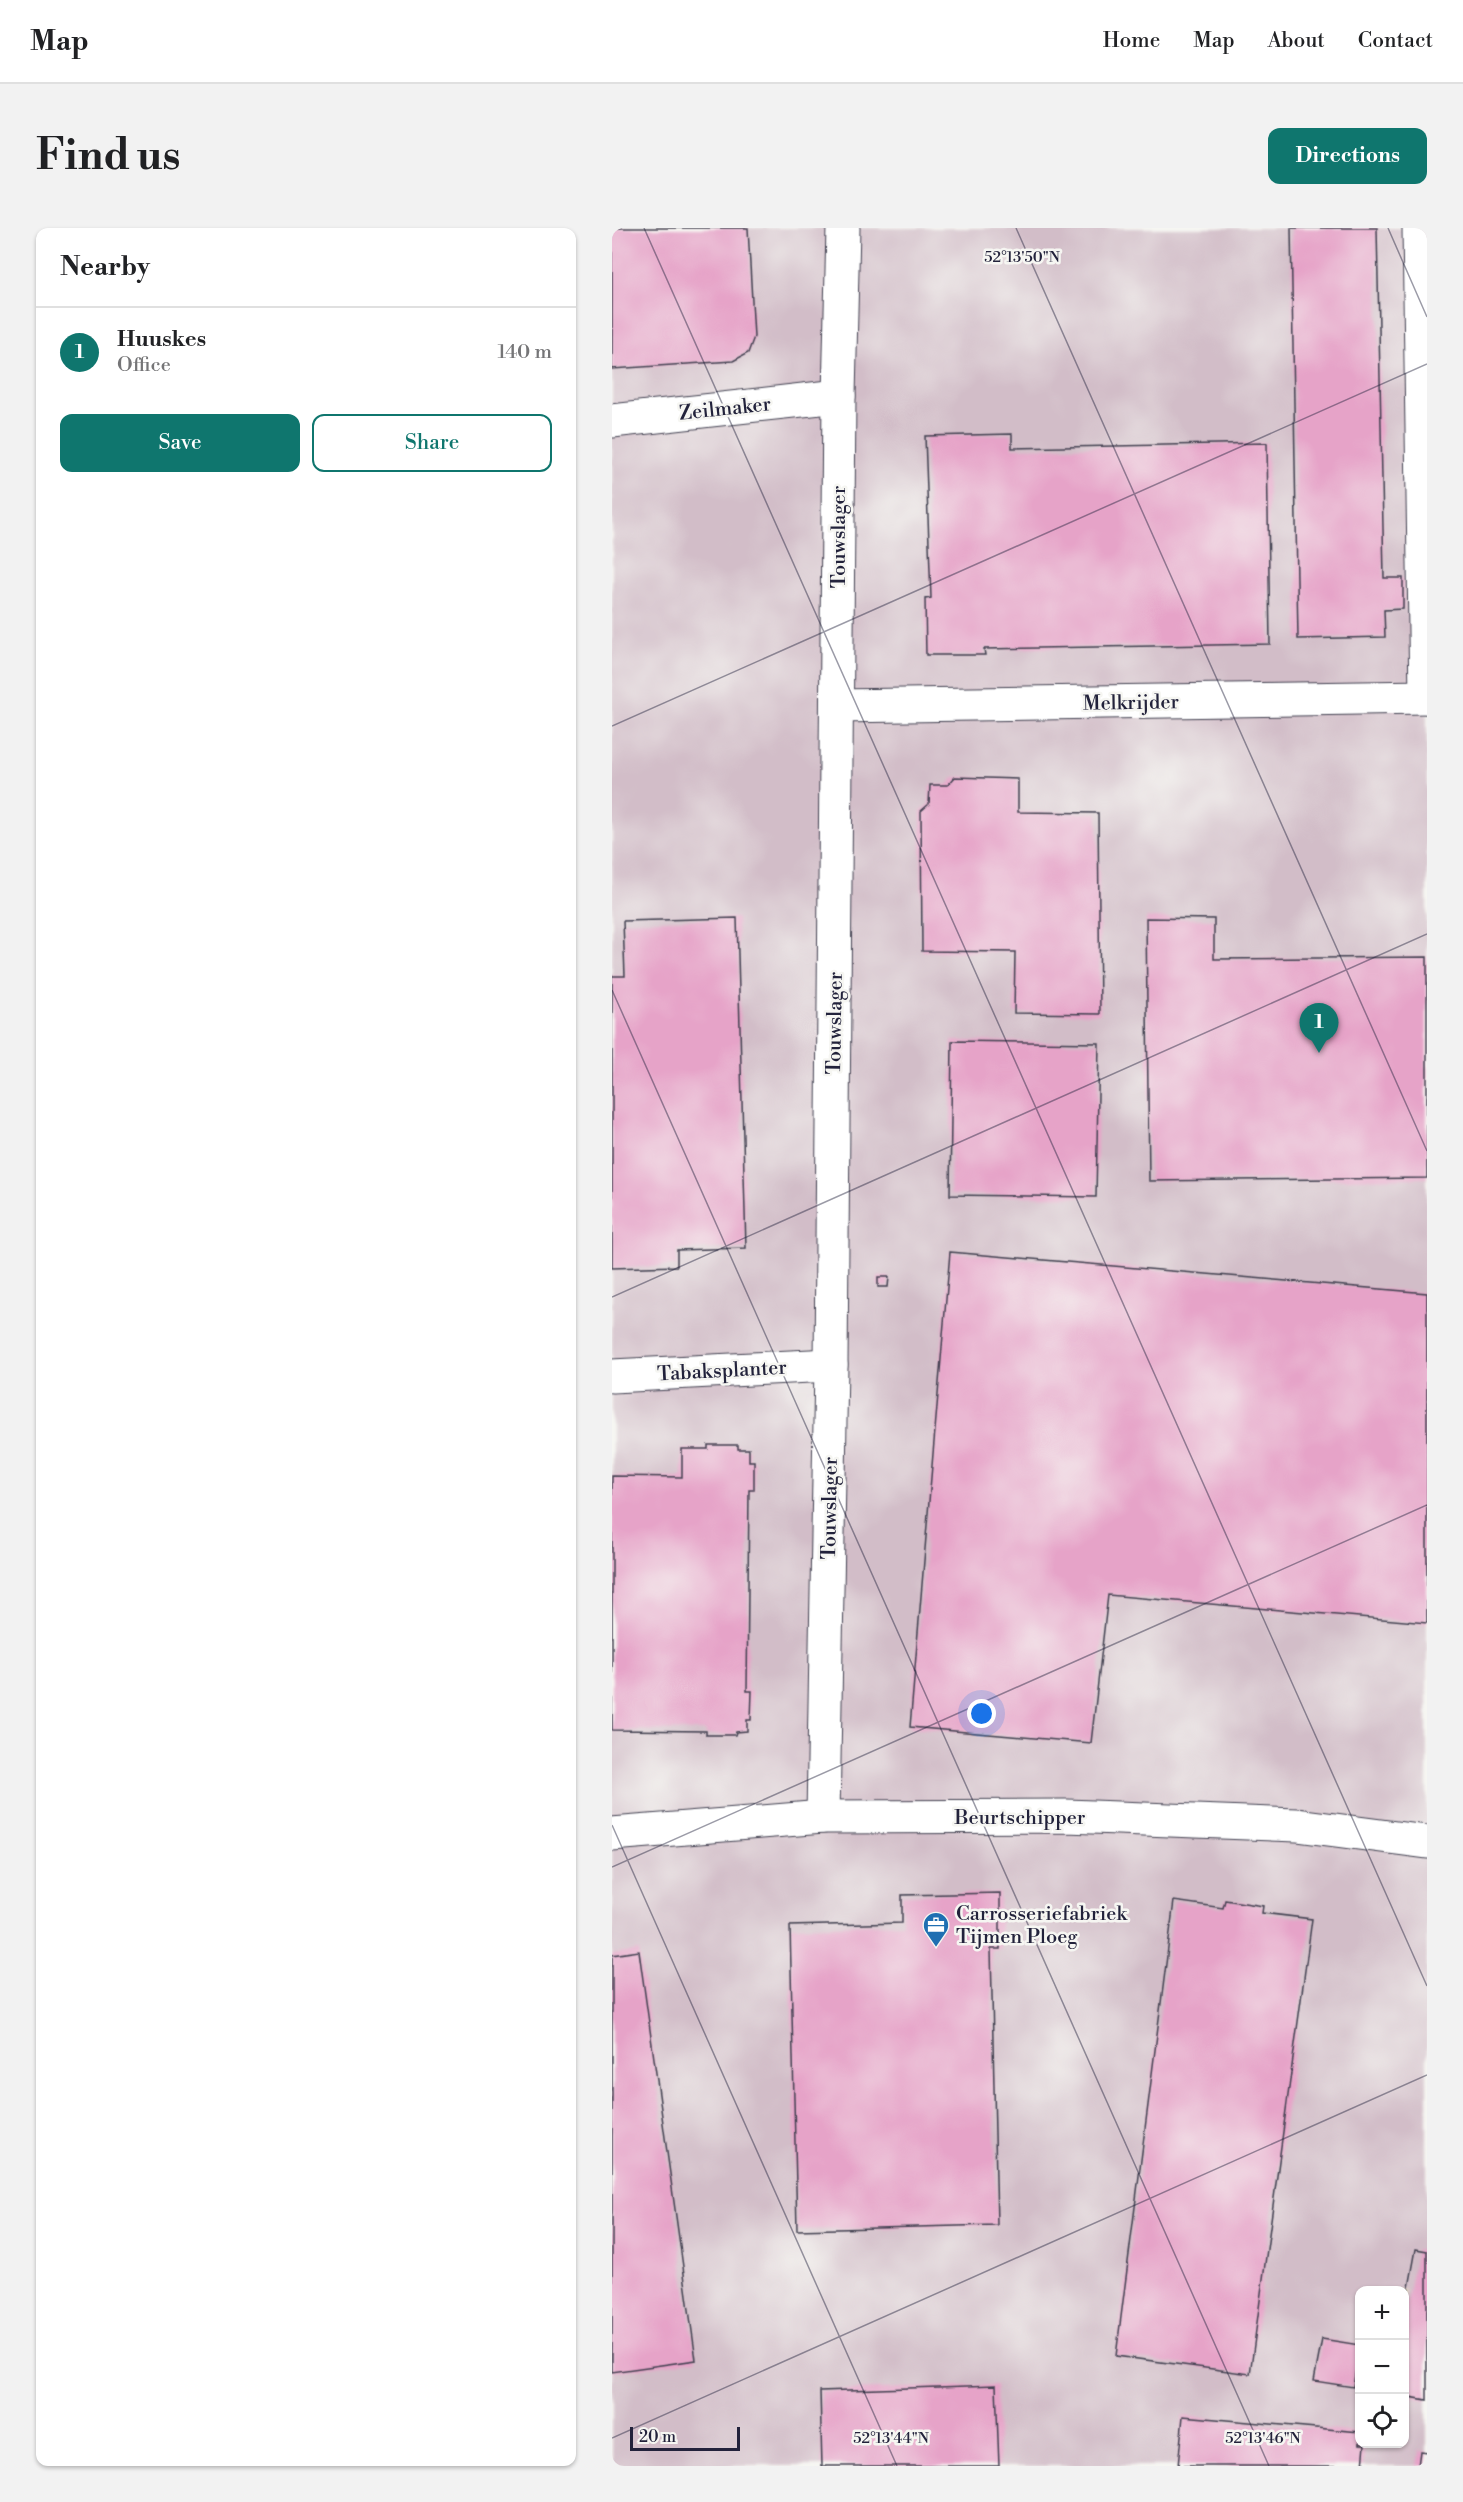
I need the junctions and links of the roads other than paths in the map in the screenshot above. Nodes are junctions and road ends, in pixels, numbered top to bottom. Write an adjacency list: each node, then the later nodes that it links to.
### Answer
1 (843, 228): 3 (street, Touwslager)
2 (1419, 228): 5 (street, Melkrijder)
3 (839, 396): 4 (street, Zeilmaker); 6 (street, Touwslager)
4 (612, 421)
5 (1426, 697): 6 (street, Melkrijder)
6 (837, 706): 7 (street, Touwslager)
7 (831, 1365): 8 (street, Tabaksplanter); 9 (street, Touwslager)
8 (612, 1376)
9 (823, 1817): 10 (street, Beurtschipper); 11 (street, Beurtschipper)
10 (612, 1833)
11 (1427, 1842)

